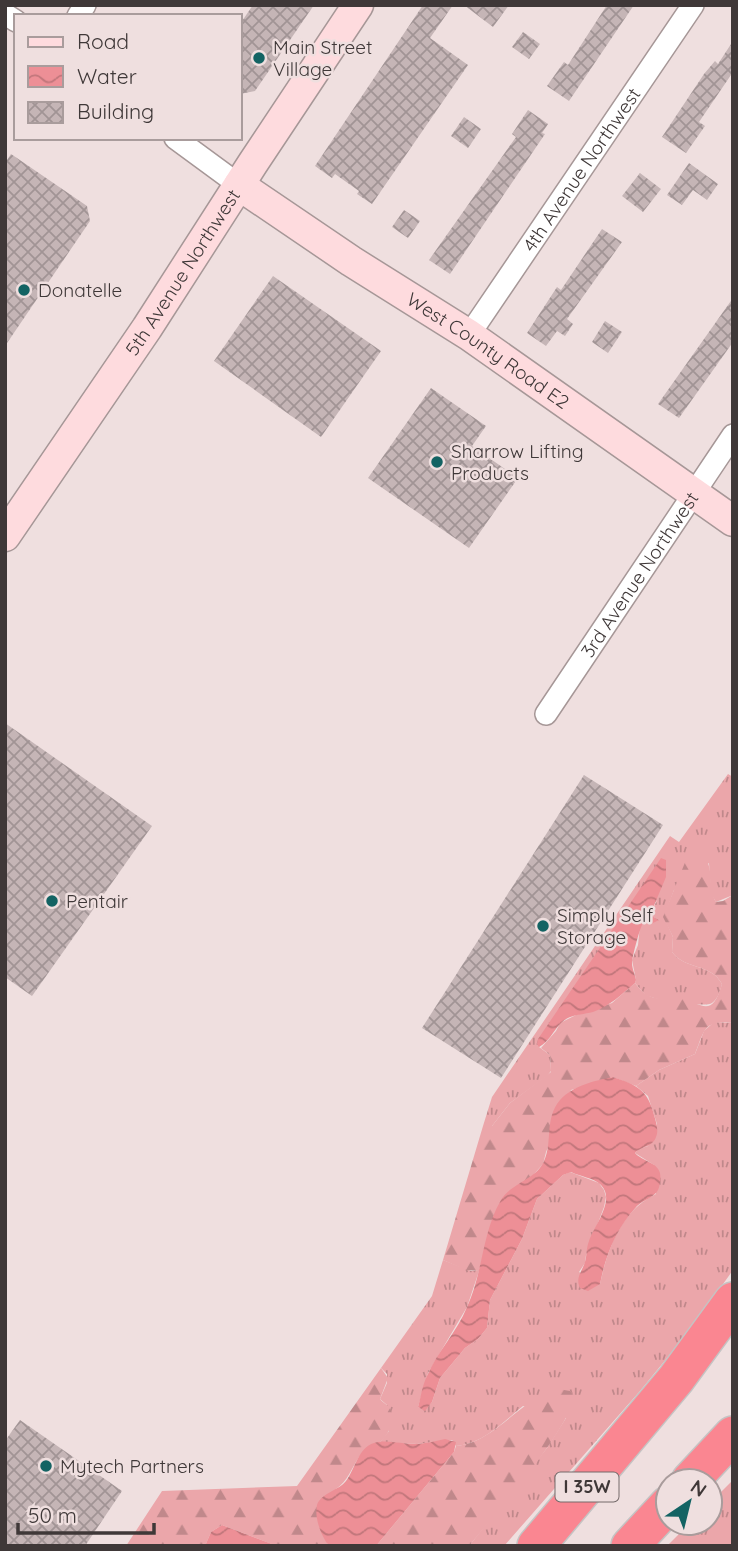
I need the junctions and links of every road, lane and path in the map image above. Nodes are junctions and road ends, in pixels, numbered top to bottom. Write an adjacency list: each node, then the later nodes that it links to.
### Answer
1 (358, 5): 4 (street, 5th Avenue Northwest)
2 (693, 5): 5 (street, 4th Avenue Northwest)
3 (178, 140): 4 (street)
4 (239, 185): 5 (street, West County Road E2); 9 (street, 5th Avenue Northwest)
5 (469, 335): 7 (street, West County Road E2)
6 (733, 435): 7 (street, 3rd Avenue Northwest)
7 (693, 493): 8 (street, West County Road E2); 10 (street, 3rd Avenue Northwest)
8 (733, 521)
9 (5, 536)
10 (545, 714)
11 (733, 1301): 13 (highway)
12 (733, 1327): 13 (highway, I 35W)
13 (637, 1427): 19 (highway, I 35W)
14 (733, 1435): 15 (highway)
15 (703, 1467)
16 (654, 1520): 18 (highway)
17 (654, 1525): 18 (highway)
18 (634, 1541)
19 (536, 1546)

